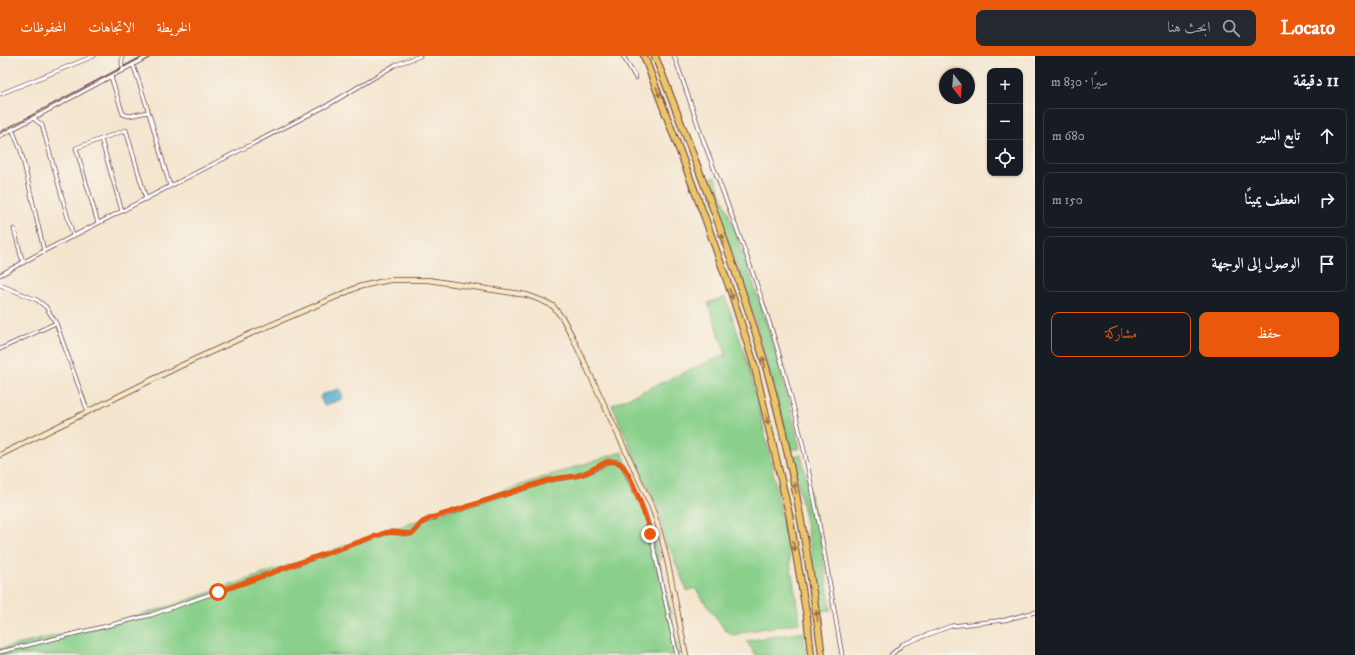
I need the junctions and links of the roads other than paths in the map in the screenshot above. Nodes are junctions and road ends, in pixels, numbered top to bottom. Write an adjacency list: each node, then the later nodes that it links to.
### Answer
1 (94, 56): 13 (street)
2 (122, 56): 10 (street)
3 (149, 56): 9 (street)
4 (420, 56): 19 (street)
5 (624, 56): 12 (street)
6 (644, 56): 37 (highway, one-way to 37)
7 (655, 56): 38 (highway, one-way to 7)
8 (674, 56): 39 (street)
9 (133, 65): 10 (street); 14 (street)
10 (123, 71): 11 (street)
11 (111, 77): 14 (street); 15 (street)
12 (636, 78)
13 (0, 94)
14 (148, 112): 19 (street)
15 (33, 118): 16 (street); 24 (street)
16 (12, 130): 17 (street); 25 (street)
17 (0, 136)
18 (101, 139): 20 (street); 21 (street); 22 (street)
19 (170, 186): 20 (street)
20 (146, 199): 21 (street)
21 (122, 211): 22 (street)
22 (98, 224): 24 (street)
23 (14, 230): 26 (street)
24 (73, 236): 25 (street)
25 (44, 251): 26 (street)
26 (23, 263): 27 (street)
27 (0, 275)
28 (0, 286): 29 (street)
29 (56, 323): 30 (street); 31 (street)
30 (0, 350)
31 (88, 412): 32 (street); 36 (street)
32 (0, 455)
33 (1035, 612): 40 (street)
34 (0, 652): 35 (street)
35 (677, 655)
36 (686, 655)
37 (811, 655)
38 (822, 655)
39 (842, 655)
40 (891, 655)

